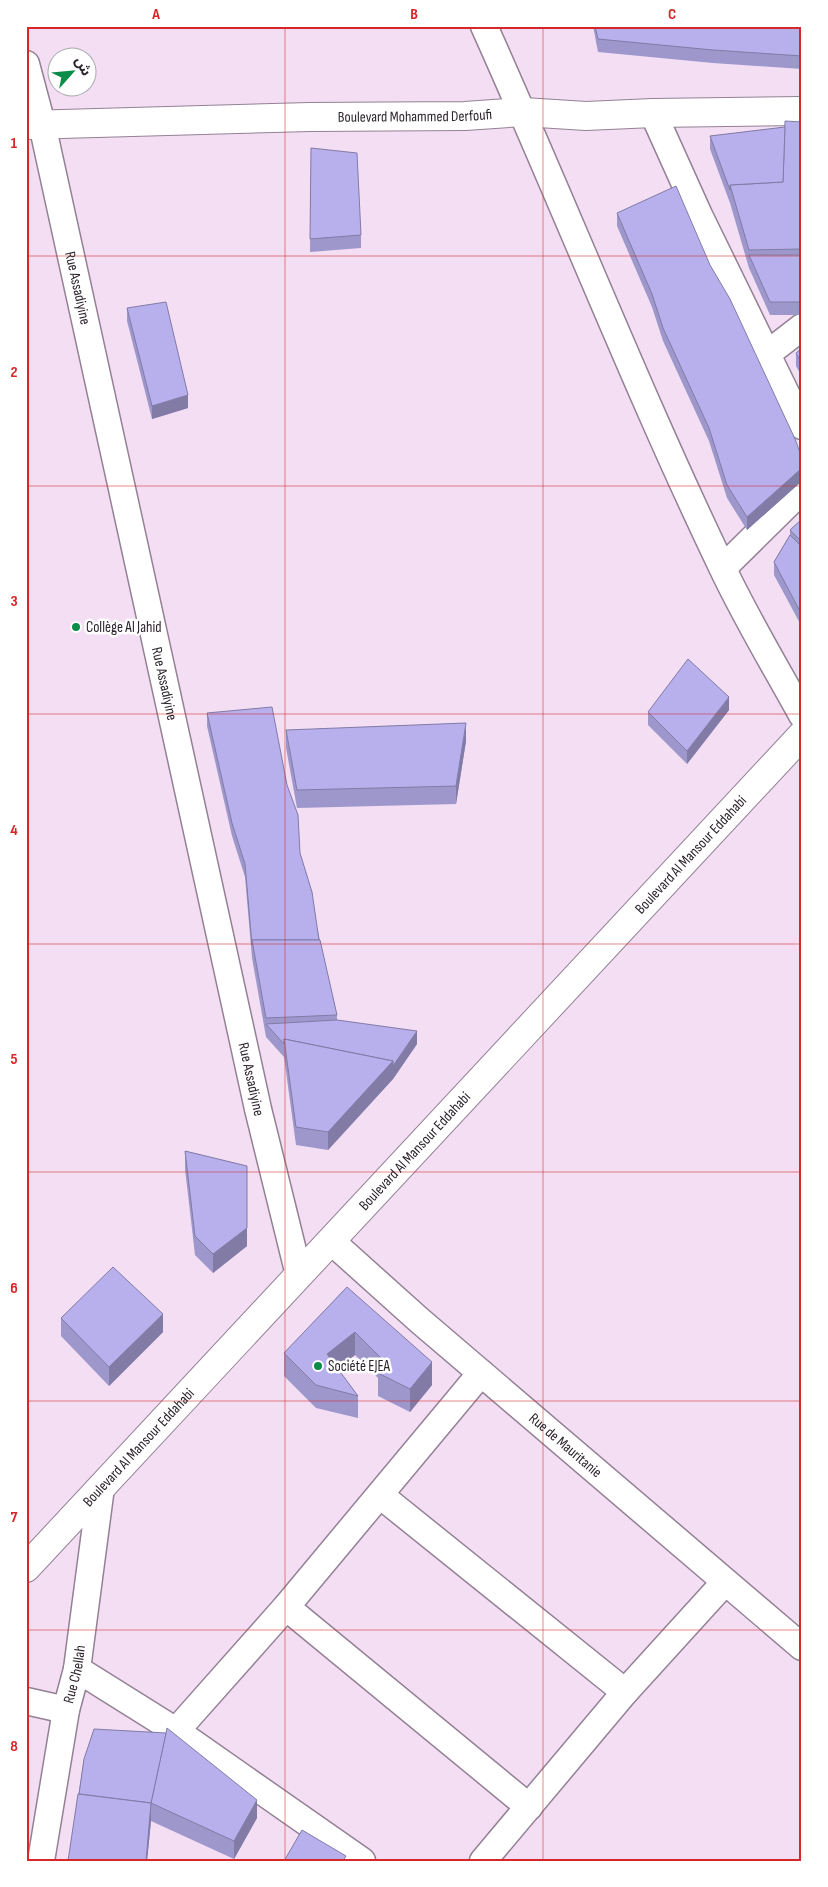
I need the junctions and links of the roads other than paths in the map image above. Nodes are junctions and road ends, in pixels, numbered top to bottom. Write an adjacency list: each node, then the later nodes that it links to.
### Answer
1 (484, 26): 4 (street)
2 (26, 64): 6 (street, Rue Assadiyine)
3 (802, 111): 5 (main road, Boulevard Mohammed Derfoufi)
4 (523, 112): 5 (main road, Boulevard Mohammed Derfoufi); 6 (main road, Boulevard Mohammed Derfoufi); 11 (street)
5 (653, 112): 8 (street)
6 (34, 124): 15 (street, Rue Assadiyine)
7 (802, 327): 8 (street)
8 (767, 354): 9 (street)
9 (802, 426)
10 (802, 490): 11 (street)
11 (723, 568): 12 (street)
12 (802, 715)
13 (802, 735): 14 (main road, Boulevard Al Mansour Eddahabi)
14 (331, 1241): 15 (main road, Boulevard Al Mansour Eddahabi); 16 (street, Rue de Mauritanie)
15 (299, 1275): 17 (main road, Boulevard Al Mansour Eddahabi)
16 (481, 1373): 18 (street); 20 (street, Rue de Mauritanie)
17 (101, 1487): 19 (main road, Boulevard Al Mansour Eddahabi); 23 (street, Rue Chellah)
18 (380, 1495): 21 (street); 24 (street)
19 (26, 1568)
20 (725, 1582): 22 (street, Rue de Mauritanie); 24 (street)
21 (286, 1608): 27 (street); 28 (street)
22 (802, 1647)
23 (77, 1670): 26 (street, Rue Chellah); 27 (street)
24 (625, 1692): 28 (street)
25 (26, 1701): 26 (street)
26 (66, 1710): 29 (street, Rue Chellah)
27 (176, 1731): 30 (street)
28 (529, 1807): 31 (street)
29 (41, 1861)
30 (362, 1861)
31 (483, 1861)

